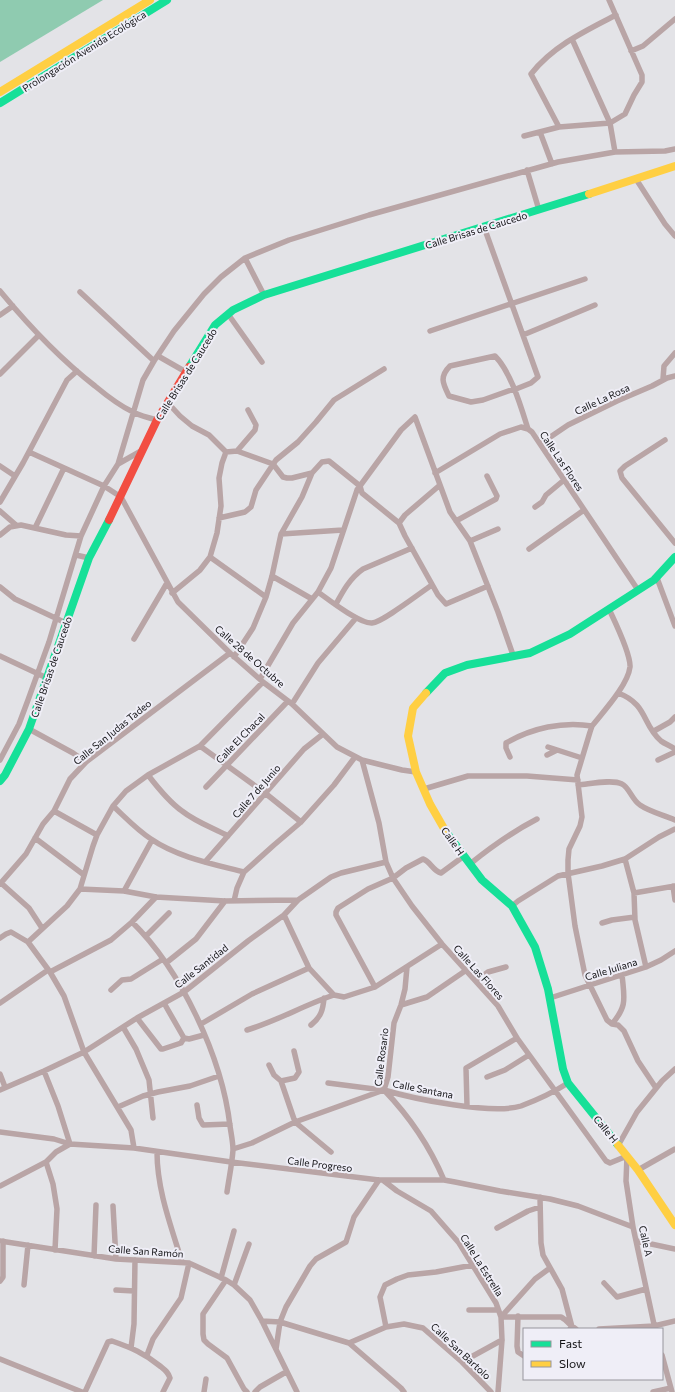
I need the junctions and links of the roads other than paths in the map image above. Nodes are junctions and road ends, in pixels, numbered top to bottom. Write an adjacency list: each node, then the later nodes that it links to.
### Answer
1 (150, 0): 8 (street, Prolongación Avenida Ecológica)
2 (168, 0): 9 (street, Prolongación Avenida Ecológica)
3 (609, 0): 4 (street)
4 (616, 15): 6 (street); 7 (street)
5 (675, 19): 7 (street)
6 (572, 39): 10 (street); 11 (street)
7 (631, 51): 10 (street)
8 (0, 92)
9 (0, 103)
10 (610, 123): 11 (street); 15 (street)
11 (559, 127): 12 (street)
12 (540, 132): 13 (street); 16 (street)
13 (524, 136)
14 (675, 149): 15 (street)
15 (616, 152): 16 (street)
16 (552, 164): 18 (street)
17 (675, 166): 19 (street, Calle Brisas de Caucedo)
18 (527, 170): 20 (street); 23 (street)
19 (636, 179): 20 (street, Calle Brisas de Caucedo); 22 (street)
20 (539, 210): 21 (street, Calle Brisas de Caucedo)
21 (484, 227): 27 (street, Calle Brisas de Caucedo); 28 (street)
22 (675, 236)
23 (245, 258): 27 (street); 37 (street)
24 (585, 279): 28 (street)
25 (0, 291): 30 (street)
26 (80, 292): 37 (street)
27 (264, 295): 31 (street, Calle Brisas de Caucedo)
28 (511, 303): 33 (street); 35 (street)
29 (595, 305): 35 (street)
30 (13, 306): 32 (street); 34 (street)
31 (228, 314): 38 (street); 41 (street, Calle Brisas de Caucedo)
32 (0, 315)
33 (430, 330)
34 (39, 335): 40 (street); 42 (street)
35 (523, 335): 45 (street)
36 (675, 353): 44 (street)
37 (156, 359): 41 (street); 48 (street)
38 (262, 362)
39 (384, 369): 58 (street)
40 (77, 371): 48 (street); 55 (street)
41 (186, 372): 46 (street, Calle Brisas de Caucedo)
42 (0, 374)
43 (675, 376): 44 (street, Calle La Rosa)
44 (663, 379): 52 (street, Calle La Rosa)
45 (514, 390): 45 (street); 50 (street)
46 (168, 403): 49 (street, Calle Brisas de Caucedo); 56 (street)
47 (248, 410): 54 (street)
48 (134, 412): 49 (street); 57 (street)
49 (157, 420): 53 (street, Calle Brisas de Caucedo)
50 (528, 429): 52 (street, Calle Las Flores); 62 (street, Calle Las Flores)
51 (665, 440): 85 (street)
52 (540, 444): 65 (street, Calle Las Flores)
53 (141, 451): 57 (street); 69 (street, Calle Brisas de Caucedo)
54 (237, 451): 56 (street); 58 (street)
55 (29, 452): 60 (street); 63 (street)
56 (226, 452): 74 (street)
57 (118, 464): 67 (street)
58 (273, 464): 61 (street); 74 (street)
59 (0, 466): 63 (street)
60 (64, 468): 67 (street); 78 (street)
61 (312, 473): 68 (street); 81 (street, Calle San Judas Tadeo)
62 (435, 473): 66 (street); 68 (street)
63 (15, 476): 70 (street)
64 (487, 476): 75 (street)
65 (564, 480): 71 (street); 72 (street, Calle Las Flores)
66 (440, 485): 75 (street); 76 (street)
67 (104, 486): 69 (street); 83 (street)
68 (360, 486): 76 (street); 80 (street)
69 (121, 497): 91 (street, Calle Brisas de Caucedo); 94 (street, Calle 28 de Octubre)
70 (0, 502)
71 (535, 507)
72 (584, 510): 87 (street); 98 (street, Calle Las Flores)
73 (0, 511): 77 (street)
74 (219, 518): 89 (street)
75 (456, 521): 84 (street)
76 (398, 523): 86 (street)
77 (16, 525): 78 (street); 82 (street)
78 (35, 528): 83 (street)
79 (498, 529): 84 (street)
80 (343, 530): 81 (street); 99 (street)
81 (281, 534): 92 (street, Calle San Judas Tadeo)
82 (0, 535)
83 (81, 536): 88 (street)
84 (470, 541): 96 (street)
85 (675, 543)
86 (412, 548): 95 (street); 103 (street)
87 (528, 549)
88 (76, 555): 91 (street); 105 (street)
89 (210, 557): 100 (street); 101 (street)
90 (675, 557): 93 (street, Calle H)
91 (89, 558): 107 (street, Calle Brisas de Caucedo)
92 (272, 576): 101 (street, Calle San Judas Tadeo); 102 (street)
93 (656, 578): 98 (street, Calle H); 108 (street)
94 (167, 583): 100 (street, Calle 28 de Octubre); 109 (street)
95 (432, 585): 96 (street); 106 (street)
96 (488, 586): 111 (street)
97 (0, 588): 105 (street)
98 (638, 590): 104 (street, Calle H)
99 (318, 592): 102 (street); 103 (street)
100 (172, 593): 110 (street, Calle 28 de Octubre)
101 (266, 597): 110 (street, Calle San Judas Tadeo)
102 (312, 599): 115 (street)
103 (336, 604): 106 (street)
104 (609, 609): 111 (street, Calle H); 116 (street)
105 (55, 618): 107 (street); 113 (street)
106 (356, 618): 117 (street, Calle El Chacal)
107 (66, 623): 114 (street, Calle Brisas de Caucedo)
108 (675, 626)
109 (134, 639)
110 (232, 655): 115 (street, Calle 28 de Octubre); 136 (street, Calle San Judas Tadeo)
111 (512, 655): 138 (street, Calle H)
112 (0, 656): 113 (street)
113 (38, 674): 114 (street); 119 (street)
114 (47, 678): 121 (street, Calle Brisas de Caucedo)
115 (262, 681): 117 (street, Calle 28 de Octubre); 124 (street)
116 (618, 693): 120 (street); 122 (street)
117 (290, 703): 123 (street, Calle 28 de Octubre); 137 (street, Calle El Chacal)
118 (675, 717): 122 (street)
119 (20, 721): 121 (street); 133 (street)
120 (592, 726): 131 (street); 132 (street)
121 (30, 728): 136 (street); 140 (street, Calle Brisas de Caucedo)
122 (654, 731): 126 (street)
123 (323, 734): 130 (street, Calle 28 de Octubre); 144 (street, Calle 7 de Junio)
124 (200, 746): 137 (street); 139 (street)
125 (548, 747): 127 (street)
126 (675, 749)
127 (557, 750): 129 (street); 132 (street)
128 (675, 752): 135 (street)
129 (547, 755)
130 (355, 757): 134 (street, Calle 28 de Octubre); 149 (street)
131 (510, 758)
132 (582, 758): 141 (street)
133 (0, 760)
134 (362, 760): 138 (street, Calle 28 de Octubre); 158 (street, Calle Las Flores)
135 (658, 760)
136 (86, 762): 146 (street, Calle San Judas Tadeo)
137 (226, 765): 142 (street, Calle El Chacal); 144 (street)
138 (416, 772): 143 (street, Calle H)
139 (148, 776): 145 (street); 152 (street)
140 (0, 781)
141 (578, 782): 143 (street); 148 (street); 161 (street)
142 (206, 787)
143 (424, 789): 155 (street, Calle H)
144 (265, 793): 149 (street); 152 (street, Calle 7 de Junio)
145 (114, 806): 151 (street); 154 (street)
146 (54, 811): 151 (street); 153 (street, Calle San Judas Tadeo)
147 (537, 819): 159 (street)
148 (675, 820)
149 (301, 822): 160 (street)
150 (675, 828): 156 (street)
151 (97, 835): 162 (street)
152 (228, 836): 157 (street, Calle 7 de Junio)
153 (35, 838): 162 (street); 164 (street, Calle San Judas Tadeo)
154 (152, 840): 157 (street); 167 (street)
155 (464, 856): 159 (street, Calle H); 163 (street)
156 (625, 859): 161 (street); 168 (street)
157 (205, 862): 160 (street)
158 (386, 862): 163 (street, Calle Las Flores); 170 (street, Calle Santidad)
159 (470, 864): 174 (street, Calle H)
160 (244, 872): 173 (street)
161 (568, 873): 174 (street); 195 (street)
162 (84, 875): 166 (street)
163 (393, 878): 184 (street, Calle Las Flores); 196 (street)
164 (0, 884): 180 (street)
165 (674, 886): 168 (street); 171 (street)
166 (80, 889): 167 (street); 180 (street)
167 (124, 891): 169 (street)
168 (634, 893): 177 (street)
169 (156, 897): 172 (street); 178 (street)
170 (298, 900): 173 (street); 176 (street, Calle Santidad)
171 (675, 900)
172 (225, 901): 173 (street); 186 (street)
173 (234, 901)
174 (512, 906): 201 (street, Calle H)
175 (169, 913): 181 (street)
176 (284, 915): 190 (street); 198 (street, Calle Santidad)
177 (635, 917): 179 (street); 189 (street)
178 (132, 922): 181 (street); 191 (street)
179 (602, 924)
180 (42, 928): 183 (street)
181 (146, 936): 186 (street)
182 (0, 938): 183 (street)
183 (28, 942): 191 (street)
184 (442, 944): 187 (street); 192 (street, Calle Las Flores)
185 (675, 952): 189 (street, Calle Juliana)
186 (164, 961): 197 (street); 198 (street)
187 (407, 967): 196 (street); 204 (street, Calle Rosario)
188 (506, 967): 194 (street)
189 (646, 967): 193 (street, Calle Juliana)
190 (309, 968): 199 (street); 206 (street)
191 (49, 971): 202 (street); 215 (street)
192 (465, 971): 194 (street, Calle Las Flores); 204 (street)
193 (622, 974): 195 (street, Calle Juliana); 207 (street)
194 (476, 981): 213 (street, Calle Las Flores)
195 (589, 985): 201 (street, Calle Juliana); 207 (street)
196 (375, 987): 199 (street)
197 (110, 990)
198 (184, 992): 203 (street, Calle Santidad); 206 (street)
199 (334, 995): 200 (street)
200 (324, 998): 208 (street); 210 (street)
201 (550, 998): 225 (street, Calle H)
202 (0, 1003)
203 (164, 1003): 205 (street, Calle Santidad); 212 (street)
204 (401, 1005): 228 (street, Calle Rosario)
205 (137, 1018): 209 (street, Calle Santidad); 212 (street)
206 (201, 1024): 211 (street)
207 (612, 1024): 227 (street)
208 (311, 1025)
209 (123, 1027): 215 (street, Calle Santidad); 230 (street)
210 (247, 1030)
211 (204, 1034): 212 (street); 221 (street)
212 (184, 1038)
213 (518, 1038): 216 (street, Calle Las Flores); 232 (street)
214 (294, 1051): 223 (street)
215 (84, 1052): 219 (street, Calle Santidad); 233 (street)
216 (529, 1055): 222 (street); 229 (street, Calle Las Flores)
217 (269, 1065): 223 (street)
218 (675, 1069): 227 (street)
219 (44, 1071): 226 (street, Calle Santidad); 238 (street)
220 (0, 1074): 226 (street)
221 (219, 1076): 230 (street); 236 (street)
222 (487, 1077)
223 (281, 1081): 235 (street)
224 (328, 1083): 228 (street)
225 (568, 1083): 229 (street, Calle Santana); 239 (street, Calle H)
226 (3, 1088)
227 (656, 1088): 239 (street)
228 (384, 1090): 232 (street, Calle Santana); 235 (street, Calle Santana); 250 (street, Calle Rosario)
229 (555, 1091): 232 (street, Calle Santana); 245 (street, Calle Las Flores)
230 (151, 1094): 233 (street); 234 (street)
231 (196, 1105): 236 (street)
232 (467, 1106)
233 (118, 1107): 240 (street)
234 (153, 1118)
235 (295, 1122): 241 (street, Calle Santana); 244 (street)
236 (230, 1124): 241 (street)
237 (0, 1132): 238 (street, Calle Progreso)
238 (70, 1144): 240 (street, Calle Progreso); 246 (street)
239 (618, 1144): 245 (street, Calle H)
240 (134, 1148): 243 (street, Calle Progreso)
241 (233, 1149): 247 (street)
242 (675, 1149): 248 (street)
243 (157, 1152): 247 (street, Calle Progreso); 270 (street)
244 (331, 1152)
245 (627, 1156): 248 (street, Calle H); 258 (street, Calle A)
246 (46, 1162): 251 (street); 266 (street)
247 (231, 1162): 249 (street, Calle Progreso); 252 (street)
248 (638, 1170): 257 (street, Calle H)
249 (382, 1180): 250 (street, Calle Progreso); 272 (street, Calle La Estrella); 287 (street)
250 (444, 1180): 253 (street, Calle Progreso)
251 (0, 1186)
252 (227, 1192)
253 (540, 1197): 256 (street); 258 (street, Calle Progreso)
254 (96, 1205): 267 (street)
255 (113, 1206): 268 (street)
256 (540, 1207): 259 (street); 273 (street)
257 (675, 1225)
258 (633, 1227): 262 (street, Calle A)
259 (497, 1228)
260 (234, 1231): 274 (street)
261 (1, 1241): 264 (street, Calle San Ramón); 275 (street)
262 (637, 1241): 265 (street); 279 (street, Calle A)
263 (248, 1244): 278 (street)
264 (28, 1245): 266 (street, Calle San Ramón); 277 (street)
265 (675, 1249)
266 (55, 1250): 267 (street, Calle San Ramón)
267 (94, 1256): 268 (street, Calle San Ramón)
268 (116, 1259): 269 (street, Calle San Ramón)
269 (135, 1260): 270 (street, Calle San Ramón); 281 (street)
270 (182, 1262): 271 (street, Calle San Ramón)
271 (189, 1264): 274 (street, Calle San Ramón); 296 (street)
272 (474, 1264): 283 (street, Calle La Estrella); 289 (street)
273 (550, 1268): 285 (street); 290 (street)
274 (223, 1279): 278 (street, Calle San Ramón); 308 (street)
275 (0, 1281)
276 (604, 1283): 279 (street)
277 (24, 1285)
278 (234, 1285): 286 (street, Calle San Ramón)
279 (646, 1289): 291 (street, Calle A)
280 (116, 1290): 281 (street)
281 (134, 1291): 294 (street)
282 (469, 1310): 283 (street)
283 (498, 1310): 285 (street, Calle La Estrella)
284 (518, 1316): 285 (street); 290 (street); 297 (street)
285 (501, 1317): 292 (street, Calle La Estrella)
286 (262, 1321): 287 (street); 295 (street, Calle San Ramón)
287 (280, 1322): 293 (street); 295 (street)
288 (675, 1322): 291 (street)
289 (386, 1327): 293 (street, Calle San Bartolo); 300 (street, Calle San Bartolo)
290 (572, 1328)
291 (655, 1328)
292 (502, 1340): 300 (street); 313 (street, Calle La Estrella)
293 (350, 1343): 311 (street)
294 (131, 1348): 296 (street); 305 (street)
295 (276, 1350): 301 (street, Calle San Ramón)
296 (146, 1355): 306 (street)
297 (523, 1355)
298 (0, 1359): 304 (street)
299 (663, 1359): 303 (street)
300 (462, 1362): 312 (street, Calle San Bartolo)
301 (286, 1372): 309 (street); 310 (street, Calle San Ramón)
302 (206, 1379): 307 (street)
303 (671, 1390): 314 (street)
304 (82, 1392)
305 (85, 1392)
306 (163, 1392)
307 (204, 1392)
308 (247, 1392)
309 (256, 1392)
310 (297, 1392)
311 (404, 1392)
312 (491, 1392)
313 (498, 1392)
314 (653, 1392)

